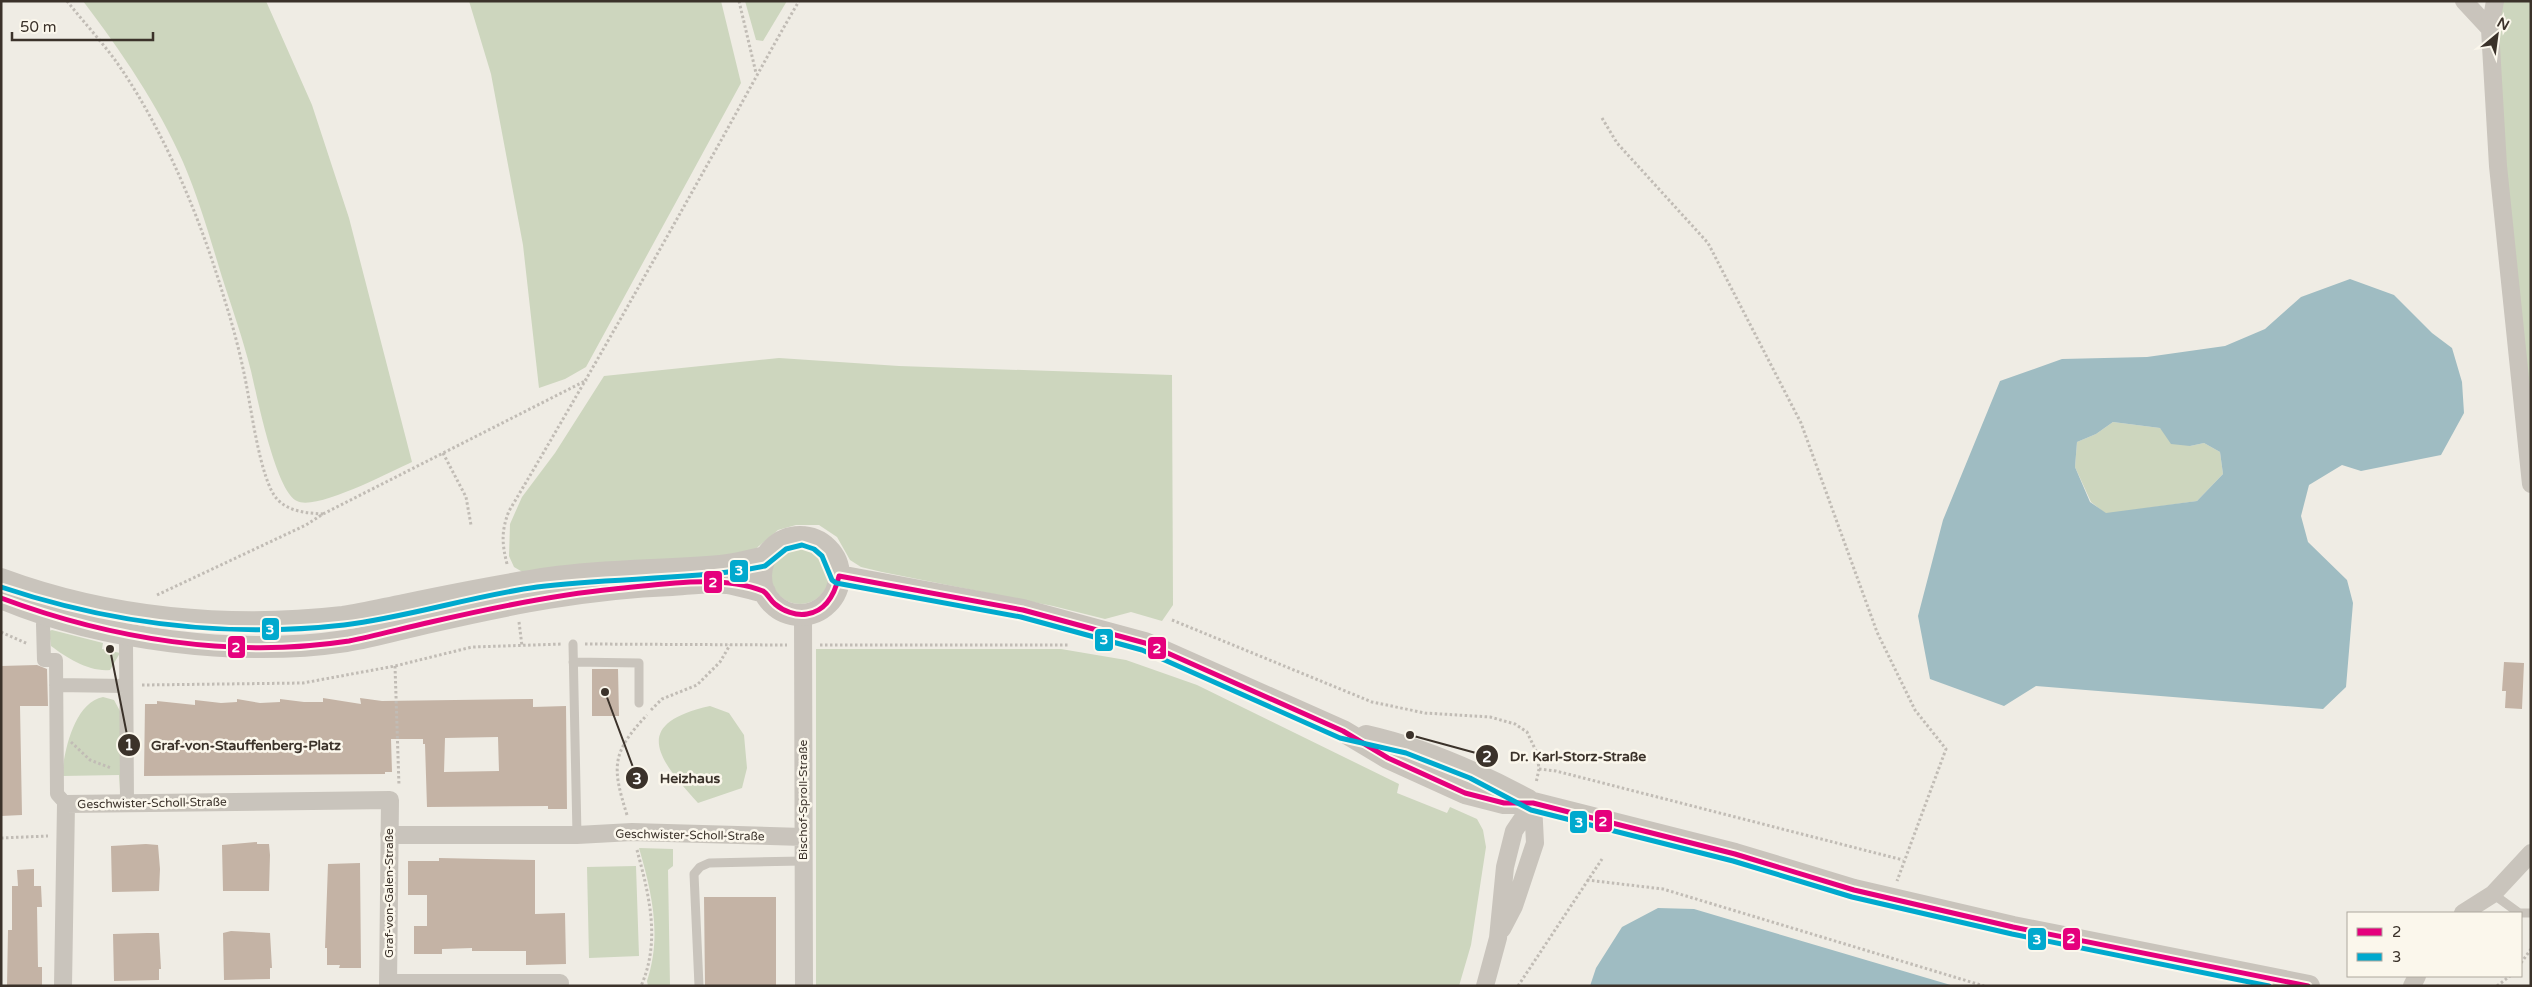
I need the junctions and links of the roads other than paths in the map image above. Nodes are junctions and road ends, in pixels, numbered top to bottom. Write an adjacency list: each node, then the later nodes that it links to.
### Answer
1 (2464, 1): 3 (street)
2 (2495, 1): 3 (street)
3 (2490, 29): 4 (street)
4 (2531, 484)
5 (766, 557): 6 (street); 8 (street); 9 (street)
6 (839, 576): 11 (street); 21 (street)
7 (1, 579): 9 (street)
8 (765, 592): 9 (street); 11 (street)
9 (514, 593): 10 (street)
10 (1, 598)
11 (803, 615): 25 (street, Bischof-Sproll-Straße)
12 (43, 624): 16 (street)
13 (126, 643): 17 (street)
14 (573, 644): 15 (lane)
15 (573, 662): 18 (lane); 24 (lane)
16 (56, 685): 17 (street); 22 (street)
17 (126, 686): 20 (street)
18 (639, 703)
19 (390, 800): 20 (street, Geschwister-Scholl-Straße); 23 (street, Graf-von-Galen-Straße)
20 (127, 803): 22 (street, Geschwister-Scholl-Straße)
21 (1533, 803): 31 (street); 31 (street); 38 (street)
22 (66, 804): 34 (street, Geschwister-Scholl-Straße)
23 (390, 834): 24 (street, Geschwister-Scholl-Straße); 33 (street, Graf-von-Galen-Straße)
24 (577, 835): 25 (street, Geschwister-Scholl-Straße)
25 (803, 838): 27 (street, Bischof-Sproll-Straße)
26 (2531, 853): 28 (street)
27 (803, 861): 35 (lane); 36 (street, Bischof-Sproll-Straße)
28 (2493, 894): 29 (street); 30 (lane)
29 (2465, 912)
30 (2518, 912)
31 (1498, 938): 37 (street)
32 (560, 983): 33 (street)
33 (388, 984)
34 (63, 986)
35 (699, 986)
36 (804, 986)
37 (1485, 986)
38 (2309, 986)

